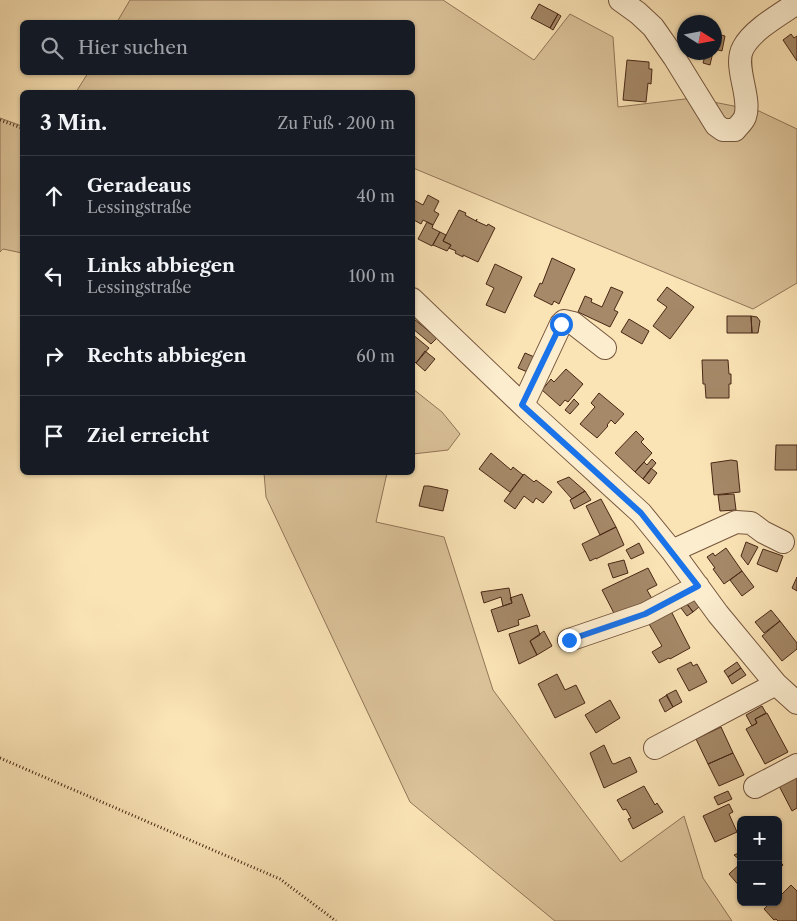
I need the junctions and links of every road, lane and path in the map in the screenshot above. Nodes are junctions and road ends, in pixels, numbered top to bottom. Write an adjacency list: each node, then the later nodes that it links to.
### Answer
1 (620, 0): 2 (street)
2 (797, 3)
3 (0, 120): 4 (path)
4 (20, 127)
5 (415, 302): 7 (street)
6 (605, 348): 7 (street)
7 (522, 405): 9 (street)
8 (782, 542): 9 (street)
9 (672, 551): 10 (street)
10 (698, 586): 11 (street); 12 (street)
11 (569, 640)
12 (776, 684): 13 (street); 14 (street)
13 (797, 703)
14 (655, 748)
15 (0, 758): 18 (path)
16 (797, 766): 17 (street)
17 (755, 787)
18 (336, 921)

